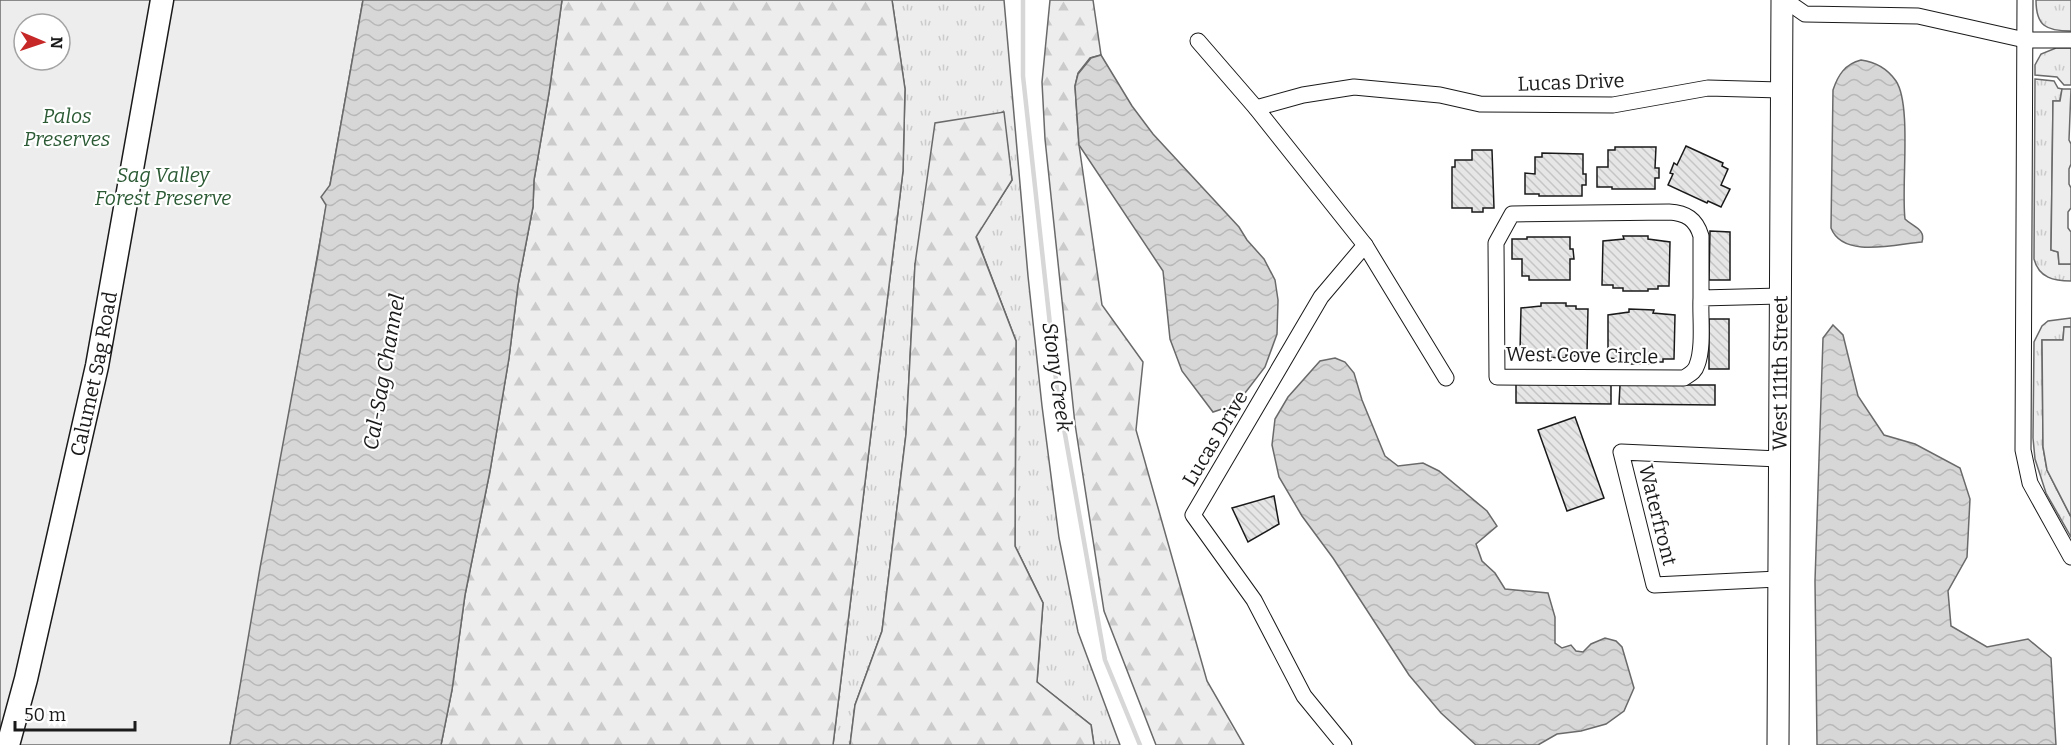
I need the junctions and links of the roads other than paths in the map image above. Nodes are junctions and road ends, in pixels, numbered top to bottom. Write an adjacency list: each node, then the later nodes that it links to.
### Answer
1 (162, 0): 16 (main road, Calumet Sag Road)
2 (1783, 0): 4 (street); 7 (main road, West 111th Street)
3 (2025, 0): 4 (street)
4 (2025, 40): 5 (street); 14 (street)
5 (2071, 40)
6 (1198, 41): 8 (street)
7 (1781, 90): 8 (street, Lucas Drive); 10 (main road, West 111th Street)
8 (1256, 108): 9 (street)
9 (1365, 245): 12 (street); 17 (street, Lucas Drive)
10 (1780, 296): 11 (street); 13 (main road, West 111th Street)
11 (1701, 298): 11 (street, West Cove Circle)
12 (1446, 378)
13 (1779, 459): 15 (main road, West 111th Street); 15 (street, Waterfront)
14 (2071, 557)
15 (1778, 579): 18 (main road, West 111th Street)
16 (8, 745)
17 (1344, 745)
18 (1778, 745)

